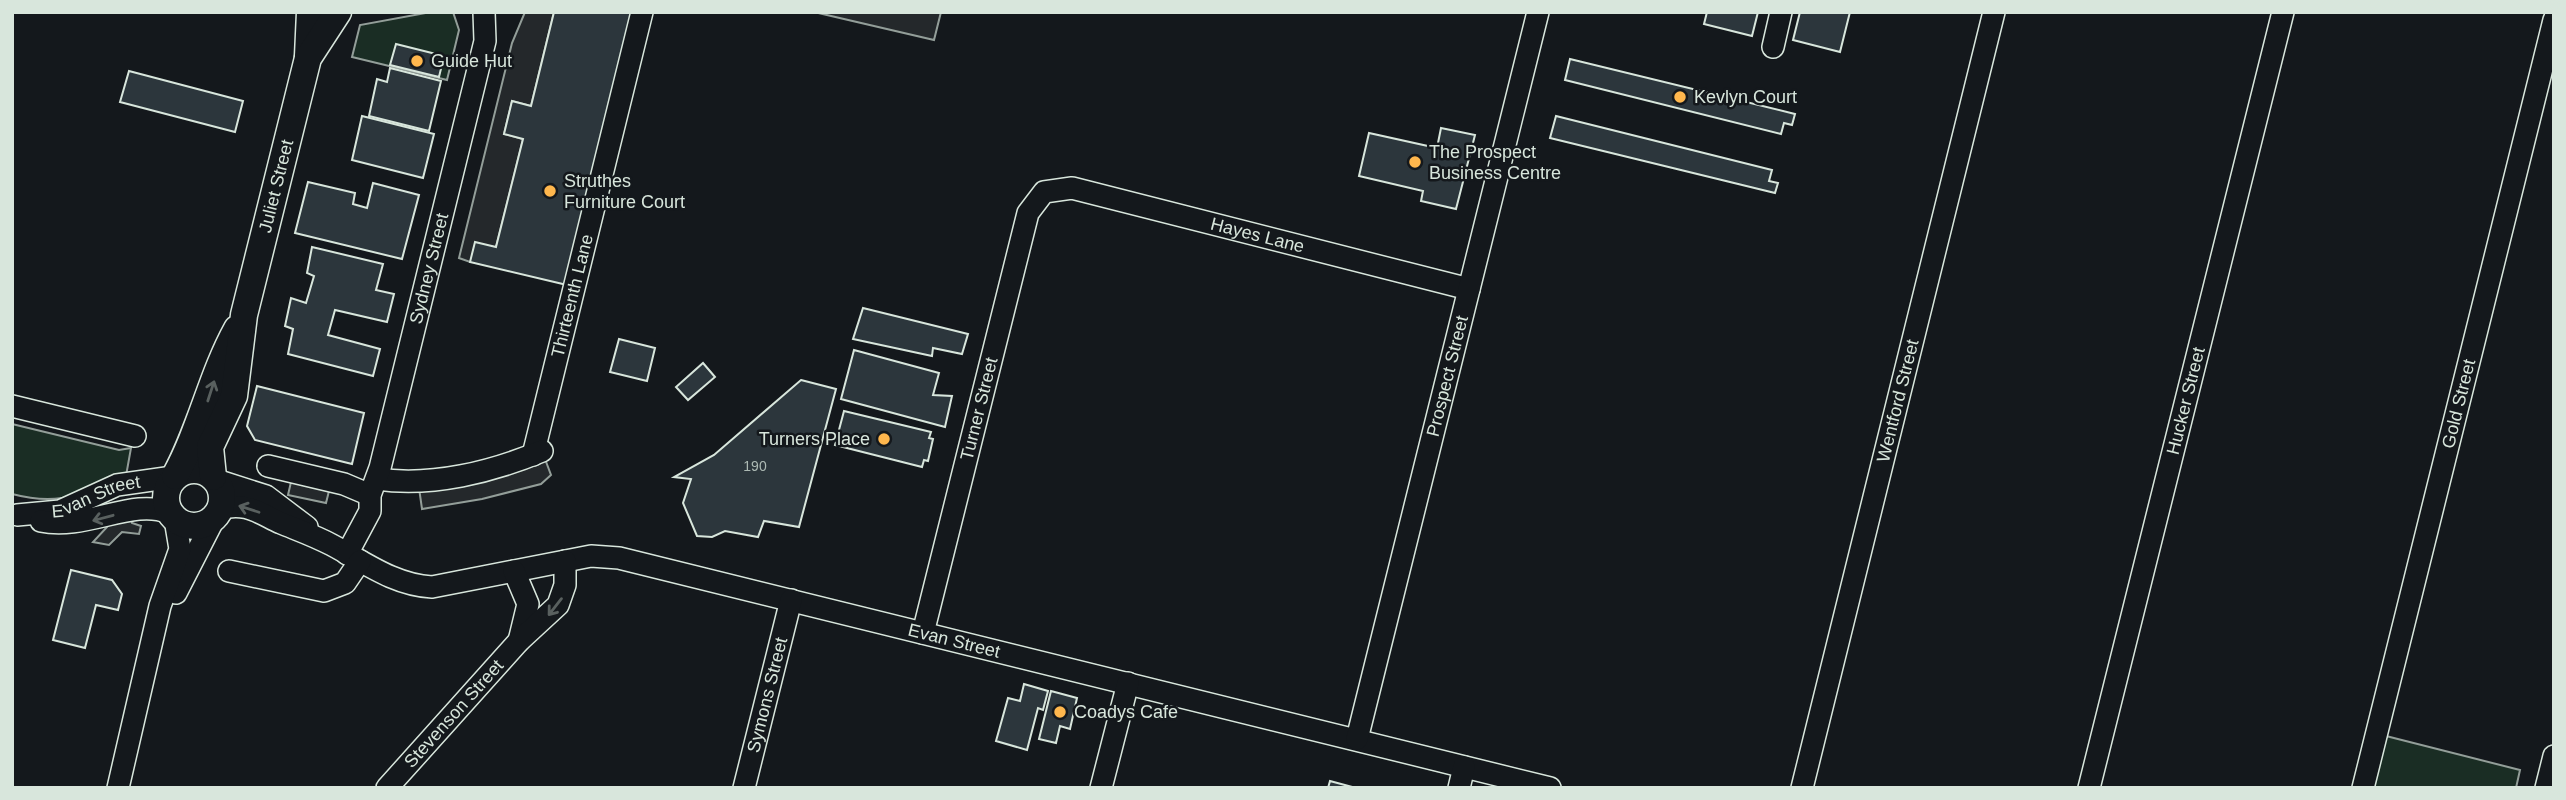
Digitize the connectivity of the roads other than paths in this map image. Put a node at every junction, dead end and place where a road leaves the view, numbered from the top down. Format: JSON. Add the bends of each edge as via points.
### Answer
{"nodes":[{"id":1,"x":310,"y":12,"type":"edge"},
{"id":2,"x":338,"y":12,"type":"edge"},
{"id":3,"x":484,"y":12,"type":"edge"},
{"id":4,"x":499,"y":12,"type":"edge"},
{"id":5,"x":642,"y":12,"type":"edge"},
{"id":6,"x":1538,"y":12,"type":"edge"},
{"id":7,"x":1782,"y":12,"type":"edge"},
{"id":8,"x":1994,"y":12,"type":"edge"},
{"id":9,"x":2283,"y":12,"type":"edge"},
{"id":10,"x":2554,"y":20,"type":"edge"},
{"id":11,"x":485,"y":41,"type":"junction"},
{"id":12,"x":1773,"y":47,"type":"dead end"},
{"id":13,"x":308,"y":58,"type":"junction"},
{"id":14,"x":1044,"y":192,"type":"joint"},
{"id":15,"x":1469,"y":289,"type":"junction"},
{"id":16,"x":244,"y":315,"type":"junction"},
{"id":17,"x":12,"y":406,"type":"edge"},
{"id":18,"x":135,"y":436,"type":"dead end"},
{"id":19,"x":268,"y":466,"type":"dead end"},
{"id":20,"x":174,"y":477,"type":"junction"},
{"id":21,"x":214,"y":479,"type":"junction"},
{"id":22,"x":374,"y":487,"type":"junction"},
{"id":23,"x":219,"y":511,"type":"junction"},
{"id":24,"x":15,"y":514,"type":"edge"},
{"id":25,"x":172,"y":516,"type":"junction"},
{"id":26,"x":341,"y":550,"type":"junction"},
{"id":27,"x":565,"y":561,"type":"junction"},
{"id":28,"x":229,"y":571,"type":"dead end"},
{"id":29,"x":514,"y":571,"type":"junction"},
{"id":30,"x":791,"y":600,"type":"junction"},
{"id":31,"x":923,"y":633,"type":"junction"},
{"id":32,"x":154,"y":639,"type":"junction"},
{"id":33,"x":519,"y":641,"type":"junction"},
{"id":34,"x":1128,"y":683,"type":"junction"},
{"id":35,"x":1357,"y":740,"type":"junction"},
{"id":36,"x":2554,"y":755,"type":"edge"},
{"id":37,"x":1464,"y":767,"type":"junction"},
{"id":38,"x":118,"y":788,"type":"edge"},
{"id":39,"x":387,"y":788,"type":"edge"},
{"id":40,"x":744,"y":788,"type":"edge"},
{"id":41,"x":1101,"y":788,"type":"edge"},
{"id":42,"x":1459,"y":788,"type":"edge"},
{"id":43,"x":1550,"y":788,"type":"edge"},
{"id":44,"x":1802,"y":788,"type":"edge"},
{"id":45,"x":2089,"y":788,"type":"edge"},
{"id":46,"x":2363,"y":788,"type":"edge"},
{"id":47,"x":2546,"y":788,"type":"edge"}],
"edges":[{"from":1,"to":13,"type":"main road","name":"Juliet Street"},
{"from":2,"to":13,"type":"main road","name":"Juliet Street"},
{"from":3,"to":11,"type":"street"},
{"from":4,"to":11,"type":"street"},
{"from":5,"to":22,"type":"street","name":"Thirteenth Lane","via":[[537,453],[491,469]]},
{"from":6,"to":15,"type":"street","name":"Prospect Street"},
{"from":7,"to":12,"type":"street"},
{"from":8,"to":44,"type":"street","name":"Wentford Street"},
{"from":9,"to":45,"type":"street","name":"Hucker Street"},
{"from":10,"to":46,"type":"street","name":"Gold Street"},
{"from":11,"to":22,"type":"street","name":"Sydney Street"},
{"from":13,"to":16,"type":"main road","name":"Juliet Street"},
{"from":14,"to":15,"type":"street","name":"Hayes Lane","via":[[1072,188]]},
{"from":14,"to":31,"type":"street","name":"Turner Street","via":[[1028,213]]},
{"from":15,"to":35,"type":"street","name":"Prospect Street"},
{"from":20,"to":16,"type":"main road","name":"Juliet Street","one_way":true},
{"from":16,"to":21,"type":"main road","name":"Juliet Street","via":[[234,396],[210,447]]},
{"from":17,"to":18,"type":"street"},
{"from":19,"to":22,"type":"street"},
{"from":20,"to":21,"type":"main road","via":[[197,470]]},
{"from":20,"to":24,"type":"street","name":"Evan Street","via":[[117,485],[69,509]]},
{"from":20,"to":25,"type":"main road","via":[[166,492]]},
{"from":21,"to":23,"type":"main road","via":[[222,496]]},
{"from":21,"to":26,"type":"street","name":"Evan Street","via":[[278,503]]},
{"from":22,"to":26,"type":"street","name":"Sydney Street","via":[[370,511]]},
{"from":23,"to":25,"type":"main road","via":[[198,526]]},
{"from":26,"to":23,"type":"street","name":"Evan Street","one_way":true,"via":[[246,506]]},
{"from":23,"to":32,"type":"street"},
{"from":25,"to":24,"type":"street","name":"Evan Street","one_way":true,"via":[[141,509],[72,524]]},
{"from":25,"to":32,"type":"street","via":[[180,549]]},
{"from":26,"to":28,"type":"street","via":[[348,580],[324,591]]},
{"from":26,"to":29,"type":"street","name":"Evan Street","via":[[418,586]]},
{"from":27,"to":29,"type":"street","name":"Evan Street"},
{"from":27,"to":30,"type":"street","name":"Evan Street","via":[[591,556],[619,558]]},
{"from":27,"to":33,"type":"street","name":"Stevenson Street","one_way":true,"via":[[561,601]]},
{"from":29,"to":33,"type":"street","name":"Stevenson Street","via":[[528,600]]},
{"from":30,"to":31,"type":"street","name":"Evan Street"},
{"from":30,"to":40,"type":"street","name":"Symons Street"},
{"from":31,"to":34,"type":"street","name":"Evan Street"},
{"from":32,"to":38,"type":"street"},
{"from":33,"to":39,"type":"street","name":"Stevenson Street"},
{"from":34,"to":35,"type":"street","name":"Evan Street"},
{"from":34,"to":41,"type":"street"},
{"from":35,"to":37,"type":"street","name":"Evan Street"},
{"from":36,"to":47,"type":"street"},
{"from":37,"to":42,"type":"street"},
{"from":37,"to":43,"type":"street","name":"Evan Street"}]}
